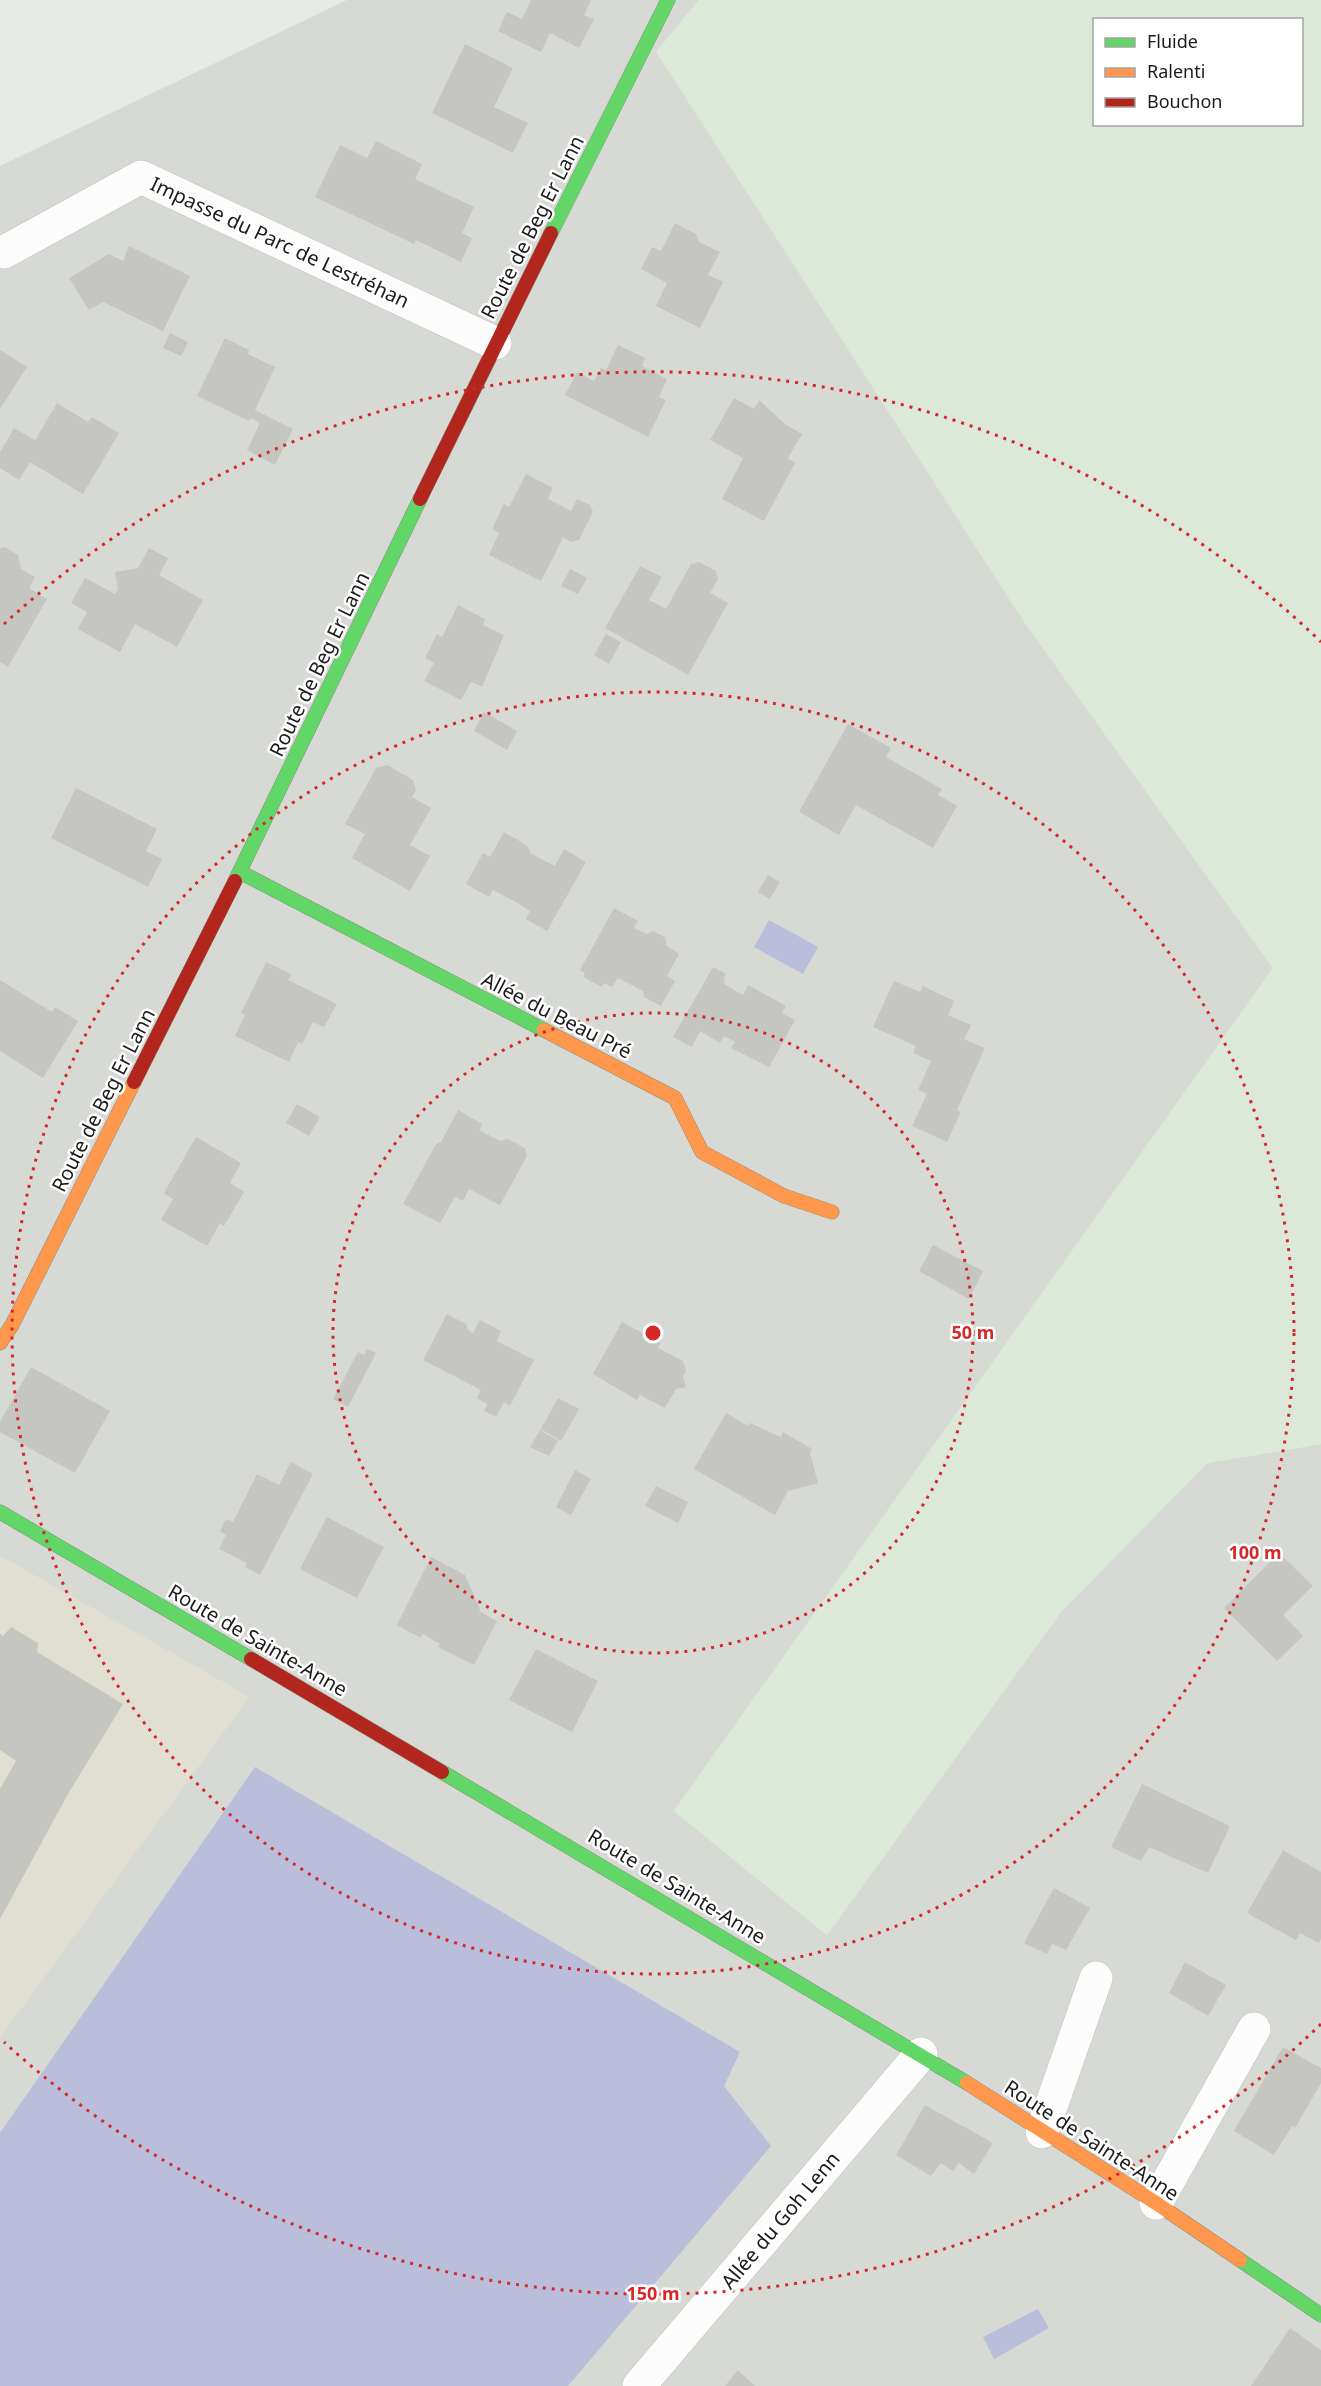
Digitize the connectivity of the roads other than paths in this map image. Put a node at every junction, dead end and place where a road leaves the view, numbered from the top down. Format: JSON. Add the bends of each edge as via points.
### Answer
{"nodes":[{"id":1,"x":668,"y":0,"type":"edge"},
{"id":2,"x":4,"y":252,"type":"dead end"},
{"id":3,"x":495,"y":343,"type":"junction"},
{"id":4,"x":240,"y":872,"type":"junction"},
{"id":5,"x":832,"y":1212,"type":"dead end"},
{"id":6,"x":4,"y":1329,"type":"edge"},
{"id":7,"x":0,"y":1512,"type":"edge"},
{"id":8,"x":1096,"y":1978,"type":"dead end"},
{"id":9,"x":1254,"y":2029,"type":"dead end"},
{"id":10,"x":921,"y":2054,"type":"junction"},
{"id":11,"x":1042,"y":2132,"type":"junction"},
{"id":12,"x":1156,"y":2204,"type":"junction"},
{"id":13,"x":1321,"y":2315,"type":"edge"},
{"id":14,"x":639,"y":2386,"type":"edge"}],
"edges":[{"from":1,"to":3,"type":"street","name":"Route de Beg Er Lann"},
{"from":2,"to":3,"type":"street","name":"Impasse du Parc de Lestréhan","via":[[141,177]]},
{"from":3,"to":4,"type":"street","name":"Route de Beg Er Lann"},
{"from":4,"to":5,"type":"street","name":"Allée du Beau Pré","via":[[675,1098],[702,1152],[784,1196]]},
{"from":4,"to":6,"type":"street","name":"Route de Beg Er Lann"},
{"from":7,"to":10,"type":"street","name":"Route de Sainte-Anne"},
{"from":8,"to":11,"type":"street"},
{"from":9,"to":12,"type":"street"},
{"from":10,"to":11,"type":"street","name":"Route de Sainte-Anne"},
{"from":10,"to":14,"type":"street","name":"Allée du Goh Lenn"},
{"from":11,"to":12,"type":"street","name":"Route de Sainte-Anne"},
{"from":12,"to":13,"type":"street","name":"Route de Sainte-Anne"}]}
